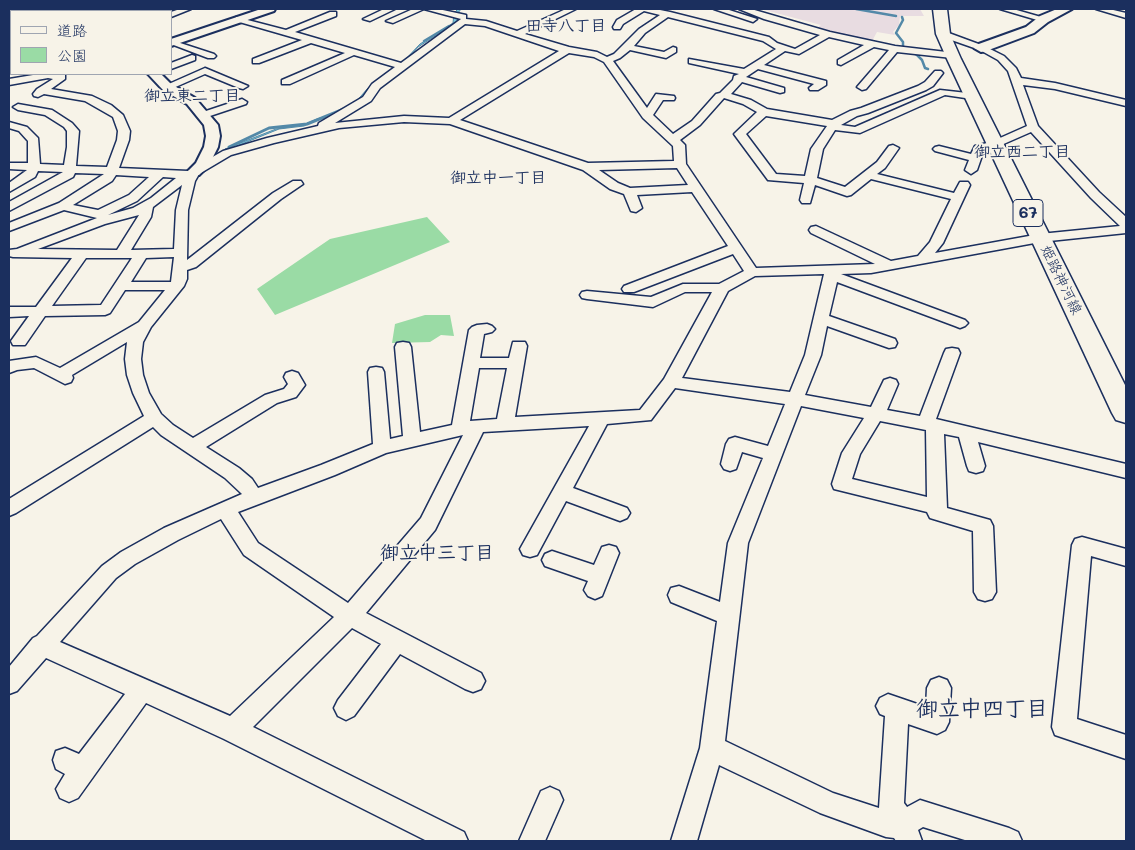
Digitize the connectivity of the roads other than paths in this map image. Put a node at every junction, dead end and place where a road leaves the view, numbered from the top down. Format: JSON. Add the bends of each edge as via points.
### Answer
{"nodes":[{"id":1,"x":187,"y":9,"type":"edge"},
{"id":2,"x":270,"y":9,"type":"edge"},
{"id":3,"x":391,"y":9,"type":"edge"},
{"id":4,"x":420,"y":9,"type":"edge"},
{"id":5,"x":428,"y":9,"type":"edge"},
{"id":6,"x":572,"y":9,"type":"edge"},
{"id":7,"x":641,"y":9,"type":"edge"},
{"id":8,"x":646,"y":9,"type":"edge"},
{"id":9,"x":743,"y":9,"type":"edge"},
{"id":10,"x":940,"y":9,"type":"edge"},
{"id":11,"x":1004,"y":9,"type":"edge"},
{"id":12,"x":1066,"y":9,"type":"edge"},
{"id":13,"x":1100,"y":9,"type":"edge"},
{"id":14,"x":713,"y":11,"type":"edge"},
{"id":15,"x":333,"y":14,"type":"dead end"},
{"id":16,"x":667,"y":14,"type":"junction"},
{"id":17,"x":172,"y":15,"type":"edge"},
{"id":18,"x":238,"y":15,"type":"junction"},
{"id":19,"x":464,"y":16,"type":"edge"},
{"id":20,"x":1126,"y":16,"type":"edge"},
{"id":21,"x":368,"y":19,"type":"dead end"},
{"id":22,"x":688,"y":19,"type":"junction"},
{"id":23,"x":1044,"y":19,"type":"junction"},
{"id":24,"x":390,"y":21,"type":"dead end"},
{"id":25,"x":617,"y":24,"type":"dead end"},
{"id":26,"x":286,"y":33,"type":"junction"},
{"id":27,"x":517,"y":34,"type":"junction"},
{"id":28,"x":804,"y":34,"type":"dead end"},
{"id":29,"x":828,"y":34,"type":"junction"},
{"id":30,"x":943,"y":34,"type":"junction"},
{"id":31,"x":310,"y":40,"type":"junction"},
{"id":32,"x":172,"y":42,"type":"edge"},
{"id":33,"x":324,"y":44,"type":"junction"},
{"id":34,"x":872,"y":44,"type":"junction"},
{"id":35,"x":628,"y":46,"type":"junction"},
{"id":36,"x":782,"y":49,"type":"junction"},
{"id":37,"x":895,"y":49,"type":"junction"},
{"id":38,"x":982,"y":49,"type":"junction"},
{"id":39,"x":307,"y":50,"type":"dead end"},
{"id":40,"x":567,"y":50,"type":"junction"},
{"id":41,"x":673,"y":50,"type":"dead end"},
{"id":42,"x":354,"y":52,"type":"junction"},
{"id":43,"x":322,"y":55,"type":"dead end"},
{"id":44,"x":211,"y":56,"type":"dead end"},
{"id":45,"x":953,"y":57,"type":"junction"},
{"id":46,"x":192,"y":58,"type":"dead end"},
{"id":47,"x":266,"y":58,"type":"junction"},
{"id":48,"x":336,"y":60,"type":"junction"},
{"id":49,"x":607,"y":60,"type":"junction"},
{"id":50,"x":692,"y":61,"type":"dead end"},
{"id":51,"x":256,"y":62,"type":"dead end"},
{"id":52,"x":841,"y":62,"type":"dead end"},
{"id":53,"x":283,"y":63,"type":"dead end"},
{"id":54,"x":398,"y":65,"type":"junction"},
{"id":55,"x":755,"y":65,"type":"junction"},
{"id":56,"x":172,"y":66,"type":"edge"},
{"id":57,"x":236,"y":70,"type":"dead end"},
{"id":58,"x":938,"y":73,"type":"dead end"},
{"id":59,"x":48,"y":75,"type":"edge"},
{"id":60,"x":52,"y":75,"type":"edge"},
{"id":61,"x":155,"y":75,"type":"edge"},
{"id":62,"x":741,"y":75,"type":"junction"},
{"id":63,"x":219,"y":77,"type":"junction"},
{"id":64,"x":917,"y":78,"type":"dead end"},
{"id":65,"x":1018,"y":81,"type":"junction"},
{"id":66,"x":9,"y":82,"type":"edge"},
{"id":67,"x":286,"y":82,"type":"dead end"},
{"id":68,"x":243,"y":86,"type":"dead end"},
{"id":69,"x":167,"y":87,"type":"junction"},
{"id":70,"x":862,"y":87,"type":"dead end"},
{"id":71,"x":814,"y":88,"type":"dead end"},
{"id":72,"x":780,"y":90,"type":"dead end"},
{"id":73,"x":41,"y":91,"type":"junction"},
{"id":74,"x":724,"y":95,"type":"junction"},
{"id":75,"x":972,"y":96,"type":"junction"},
{"id":76,"x":670,"y":98,"type":"dead end"},
{"id":77,"x":242,"y":102,"type":"dead end"},
{"id":78,"x":1126,"y":103,"type":"edge"},
{"id":79,"x":15,"y":106,"type":"edge"},
{"id":80,"x":764,"y":112,"type":"junction"},
{"id":81,"x":204,"y":115,"type":"junction"},
{"id":82,"x":647,"y":116,"type":"junction"},
{"id":83,"x":451,"y":121,"type":"junction"},
{"id":84,"x":9,"y":125,"type":"edge"},
{"id":85,"x":833,"y":125,"type":"junction"},
{"id":86,"x":329,"y":127,"type":"junction"},
{"id":87,"x":1033,"y":127,"type":"junction"},
{"id":88,"x":315,"y":130,"type":"junction"},
{"id":89,"x":672,"y":139,"type":"junction"},
{"id":90,"x":338,"y":140,"type":"dead end"},
{"id":91,"x":995,"y":144,"type":"junction"},
{"id":92,"x":939,"y":150,"type":"dead end"},
{"id":93,"x":886,"y":153,"type":"dead end"},
{"id":94,"x":975,"y":158,"type":"junction"},
{"id":95,"x":680,"y":164,"type":"junction"},
{"id":96,"x":9,"y":166,"type":"edge"},
{"id":97,"x":586,"y":166,"type":"junction"},
{"id":98,"x":34,"y":167,"type":"junction"},
{"id":99,"x":70,"y":169,"type":"junction"},
{"id":100,"x":971,"y":170,"type":"dead end"},
{"id":101,"x":112,"y":171,"type":"junction"},
{"id":102,"x":159,"y":174,"type":"junction"},
{"id":103,"x":188,"y":174,"type":"junction"},
{"id":104,"x":868,"y":175,"type":"junction"},
{"id":105,"x":811,"y":180,"type":"junction"},
{"id":106,"x":297,"y":184,"type":"dead end"},
{"id":107,"x":964,"y":185,"type":"dead end"},
{"id":108,"x":9,"y":188,"type":"edge"},
{"id":109,"x":696,"y":188,"type":"junction"},
{"id":110,"x":629,"y":192,"type":"junction"},
{"id":111,"x":957,"y":197,"type":"junction"},
{"id":112,"x":806,"y":200,"type":"dead end"},
{"id":113,"x":63,"y":206,"type":"junction"},
{"id":114,"x":147,"y":206,"type":"junction"},
{"id":115,"x":9,"y":207,"type":"edge"},
{"id":116,"x":636,"y":208,"type":"dead end"},
{"id":117,"x":1126,"y":224,"type":"edge"},
{"id":118,"x":9,"y":227,"type":"edge"},
{"id":119,"x":1126,"y":229,"type":"edge"},
{"id":120,"x":816,"y":230,"type":"dead end"},
{"id":121,"x":1040,"y":238,"type":"junction"},
{"id":122,"x":736,"y":248,"type":"junction"},
{"id":123,"x":11,"y":254,"type":"edge"},
{"id":124,"x":82,"y":254,"type":"junction"},
{"id":125,"x":120,"y":254,"type":"junction"},
{"id":126,"x":142,"y":254,"type":"junction"},
{"id":127,"x":181,"y":260,"type":"junction"},
{"id":128,"x":922,"y":260,"type":"junction"},
{"id":129,"x":890,"y":266,"type":"junction"},
{"id":130,"x":752,"y":272,"type":"junction"},
{"id":131,"x":831,"y":273,"type":"junction"},
{"id":132,"x":122,"y":286,"type":"junction"},
{"id":133,"x":177,"y":286,"type":"junction"},
{"id":134,"x":722,"y":288,"type":"junction"},
{"id":135,"x":630,"y":289,"type":"dead end"},
{"id":136,"x":587,"y":295,"type":"dead end"},
{"id":137,"x":41,"y":311,"type":"junction"},
{"id":138,"x":9,"y":312,"type":"edge"},
{"id":139,"x":821,"y":318,"type":"junction"},
{"id":140,"x":960,"y":323,"type":"dead end"},
{"id":141,"x":144,"y":324,"type":"junction"},
{"id":142,"x":487,"y":329,"type":"dead end"},
{"id":143,"x":20,"y":341,"type":"dead end"},
{"id":144,"x":888,"y":343,"type":"dead end"},
{"id":145,"x":519,"y":346,"type":"dead end"},
{"id":146,"x":403,"y":347,"type":"dead end"},
{"id":147,"x":952,"y":353,"type":"dead end"},
{"id":148,"x":471,"y":363,"type":"junction"},
{"id":149,"x":516,"y":363,"type":"junction"},
{"id":150,"x":9,"y":368,"type":"edge"},
{"id":151,"x":376,"y":372,"type":"dead end"},
{"id":152,"x":292,"y":377,"type":"dead end"},
{"id":153,"x":671,"y":382,"type":"junction"},
{"id":154,"x":890,"y":384,"type":"dead end"},
{"id":155,"x":795,"y":399,"type":"junction"},
{"id":156,"x":1126,"y":413,"type":"edge"},
{"id":157,"x":876,"y":414,"type":"junction"},
{"id":158,"x":154,"y":418,"type":"junction"},
{"id":159,"x":601,"y":419,"type":"junction"},
{"id":160,"x":505,"y":424,"type":"junction"},
{"id":161,"x":930,"y":424,"type":"junction"},
{"id":162,"x":468,"y":428,"type":"junction"},
{"id":163,"x":966,"y":432,"type":"junction"},
{"id":164,"x":412,"y":440,"type":"junction"},
{"id":165,"x":192,"y":447,"type":"junction"},
{"id":166,"x":382,"y":447,"type":"junction"},
{"id":167,"x":774,"y":454,"type":"junction"},
{"id":168,"x":730,"y":464,"type":"dead end"},
{"id":169,"x":976,"y":466,"type":"dead end"},
{"id":170,"x":1126,"y":471,"type":"edge"},
{"id":171,"x":561,"y":492,"type":"junction"},
{"id":172,"x":254,"y":497,"type":"junction"},
{"id":173,"x":937,"y":507,"type":"junction"},
{"id":174,"x":9,"y":508,"type":"edge"},
{"id":175,"x":225,"y":509,"type":"junction"},
{"id":176,"x":620,"y":513,"type":"dead end"},
{"id":177,"x":530,"y":549,"type":"dead end"},
{"id":178,"x":609,"y":553,"type":"dead end"},
{"id":179,"x":1126,"y":557,"type":"edge"},
{"id":180,"x":552,"y":560,"type":"dead end"},
{"id":181,"x":985,"y":592,"type":"dead end"},
{"id":182,"x":679,"y":595,"type":"dead end"},
{"id":183,"x":350,"y":616,"type":"junction"},
{"id":184,"x":729,"y":616,"type":"junction"},
{"id":185,"x":397,"y":640,"type":"junction"},
{"id":186,"x":41,"y":645,"type":"junction"},
{"id":187,"x":473,"y":681,"type":"dead end"},
{"id":188,"x":9,"y":683,"type":"edge"},
{"id":189,"x":940,"y":688,"type":"dead end"},
{"id":190,"x":142,"y":690,"type":"junction"},
{"id":191,"x":346,"y":708,"type":"dead end"},
{"id":192,"x":233,"y":730,"type":"junction"},
{"id":193,"x":1126,"y":747,"type":"edge"},
{"id":194,"x":712,"y":748,"type":"junction"},
{"id":195,"x":72,"y":773,"type":"dead end"},
{"id":196,"x":550,"y":800,"type":"dead end"},
{"id":197,"x":906,"y":833,"type":"edge"},
{"id":198,"x":455,"y":841,"type":"edge"},
{"id":199,"x":532,"y":841,"type":"edge"},
{"id":200,"x":684,"y":841,"type":"edge"},
{"id":201,"x":1008,"y":841,"type":"edge"}],
"edges":[{"from":1,"to":17,"type":"street"},
{"from":2,"to":18,"type":"street","via":[[250,16]]},
{"from":3,"to":21,"type":"street"},
{"from":4,"to":24,"type":"street"},
{"from":5,"to":19,"type":"street"},
{"from":6,"to":27,"type":"street"},
{"from":7,"to":25,"type":"street"},
{"from":8,"to":16,"type":"street"},
{"from":9,"to":29,"type":"street"},
{"from":10,"to":30,"type":"main road","name":"姫路神河線","number":"67"},
{"from":11,"to":23,"type":"street"},
{"from":12,"to":23,"type":"main road"},
{"from":13,"to":20,"type":"street"},
{"from":14,"to":22,"type":"street"},
{"from":14,"to":28,"type":"street"},
{"from":15,"to":26,"type":"street"},
{"from":16,"to":22,"type":"street"},
{"from":16,"to":35,"type":"street","via":[[642,31]]},
{"from":18,"to":26,"type":"street"},
{"from":18,"to":32,"type":"street"},
{"from":19,"to":27,"type":"street"},
{"from":19,"to":54,"type":"street"},
{"from":22,"to":36,"type":"street","via":[[766,39]]},
{"from":23,"to":38,"type":"main road","via":[[1030,30]]},
{"from":26,"to":31,"type":"street"},
{"from":27,"to":40,"type":"street"},
{"from":29,"to":34,"type":"street"},
{"from":29,"to":36,"type":"street","via":[[796,52]]},
{"from":30,"to":38,"type":"street"},
{"from":30,"to":45,"type":"main road","name":"姫路神河線","number":"67"},
{"from":31,"to":33,"type":"street"},
{"from":31,"to":47,"type":"street"},
{"from":32,"to":44,"type":"street"},
{"from":33,"to":39,"type":"street"},
{"from":33,"to":42,"type":"street"},
{"from":34,"to":37,"type":"street"},
{"from":34,"to":52,"type":"street"},
{"from":35,"to":41,"type":"street","via":[[666,55]]},
{"from":35,"to":49,"type":"street"},
{"from":36,"to":55,"type":"street"},
{"from":37,"to":45,"type":"street"},
{"from":37,"to":70,"type":"street"},
{"from":38,"to":45,"type":"main road","via":[[962,59]]},
{"from":38,"to":65,"type":"street","via":[[1008,64]]},
{"from":40,"to":49,"type":"street"},
{"from":40,"to":83,"type":"street"},
{"from":42,"to":48,"type":"street"},
{"from":42,"to":54,"type":"street"},
{"from":43,"to":48,"type":"street"},
{"from":45,"to":64,"type":"street","via":[[922,80]]},
{"from":45,"to":75,"type":"main road","name":"姫路神河線","number":"67"},
{"from":46,"to":56,"type":"street"},
{"from":47,"to":51,"type":"street"},
{"from":47,"to":53,"type":"street"},
{"from":48,"to":67,"type":"street"},
{"from":49,"to":82,"type":"street"},
{"from":50,"to":62,"type":"street"},
{"from":54,"to":88,"type":"street","via":[[367,99]]},
{"from":55,"to":62,"type":"street"},
{"from":55,"to":71,"type":"street","via":[[822,83]]},
{"from":57,"to":63,"type":"street"},
{"from":58,"to":85,"type":"street","via":[[922,88],[854,113]]},
{"from":59,"to":66,"type":"street"},
{"from":60,"to":73,"type":"street","via":[[62,77]]},
{"from":61,"to":69,"type":"street"},
{"from":62,"to":72,"type":"street"},
{"from":62,"to":74,"type":"street"},
{"from":63,"to":68,"type":"street"},
{"from":63,"to":69,"type":"street","via":[[205,71]]},
{"from":65,"to":78,"type":"street"},
{"from":65,"to":87,"type":"street"},
{"from":69,"to":81,"type":"street","via":[[184,96]]},
{"from":73,"to":79,"type":"street"},
{"from":73,"to":101,"type":"street","via":[[88,98],[118,116],[124,132]]},
{"from":74,"to":80,"type":"street","via":[[747,102]]},
{"from":74,"to":89,"type":"street","via":[[696,123]]},
{"from":75,"to":85,"type":"street","via":[[944,92],[856,131]]},
{"from":75,"to":91,"type":"main road","name":"姫路神河線","number":"67"},
{"from":76,"to":82,"type":"street","via":[[660,96]]},
{"from":77,"to":81,"type":"street"},
{"from":79,"to":99,"type":"street","via":[[48,112],[68,125],[73,131]]},
{"from":80,"to":85,"type":"street"},
{"from":80,"to":105,"type":"street","via":[[740,134],[772,177]]},
{"from":81,"to":103,"type":"street","via":[[212,130],[213,141],[205,160]]},
{"from":82,"to":89,"type":"street"},
{"from":83,"to":86,"type":"street","via":[[397,120]]},
{"from":83,"to":97,"type":"street"},
{"from":84,"to":98,"type":"street","via":[[23,128],[34,140]]},
{"from":85,"to":105,"type":"street","via":[[817,149]]},
{"from":86,"to":88,"type":"street"},
{"from":86,"to":90,"type":"street"},
{"from":87,"to":91,"type":"street"},
{"from":87,"to":117,"type":"street"},
{"from":88,"to":103,"type":"street","via":[[227,153]]},
{"from":89,"to":95,"type":"street","via":[[679,145]]},
{"from":91,"to":94,"type":"street","via":[[980,148]]},
{"from":91,"to":121,"type":"main road","name":"姫路神河線","number":"67"},
{"from":92,"to":94,"type":"street"},
{"from":93,"to":104,"type":"street","via":[[881,165]]},
{"from":94,"to":100,"type":"street"},
{"from":95,"to":97,"type":"street"},
{"from":95,"to":109,"type":"street"},
{"from":96,"to":98,"type":"street"},
{"from":97,"to":110,"type":"street","via":[[614,186]]},
{"from":98,"to":99,"type":"street"},
{"from":98,"to":108,"type":"street","via":[[31,174]]},
{"from":99,"to":101,"type":"street"},
{"from":99,"to":115,"type":"street","via":[[69,174]]},
{"from":101,"to":102,"type":"street"},
{"from":101,"to":113,"type":"street","via":[[108,178]]},
{"from":102,"to":103,"type":"street"},
{"from":102,"to":113,"type":"street","via":[[133,198],[100,214]]},
{"from":103,"to":114,"type":"street"},
{"from":103,"to":127,"type":"street","via":[[182,210]]},
{"from":104,"to":105,"type":"street","via":[[847,192]]},
{"from":104,"to":111,"type":"street"},
{"from":105,"to":112,"type":"street"},
{"from":106,"to":127,"type":"street","via":[[191,264]]},
{"from":107,"to":111,"type":"street"},
{"from":109,"to":110,"type":"street"},
{"from":109,"to":122,"type":"street"},
{"from":110,"to":116,"type":"street"},
{"from":111,"to":128,"type":"street","via":[[936,242]]},
{"from":113,"to":118,"type":"street"},
{"from":114,"to":123,"type":"street"},
{"from":114,"to":125,"type":"street","via":[[146,217]]},
{"from":119,"to":121,"type":"street"},
{"from":120,"to":129,"type":"street"},
{"from":121,"to":128,"type":"street"},
{"from":121,"to":156,"type":"main road","name":"姫路神河線","number":"67"},
{"from":122,"to":130,"type":"street"},
{"from":122,"to":135,"type":"street"},
{"from":123,"to":124,"type":"street"},
{"from":124,"to":125,"type":"street"},
{"from":124,"to":137,"type":"street"},
{"from":125,"to":126,"type":"street"},
{"from":126,"to":127,"type":"street"},
{"from":126,"to":132,"type":"street"},
{"from":127,"to":133,"type":"street"},
{"from":128,"to":129,"type":"street"},
{"from":129,"to":131,"type":"street"},
{"from":130,"to":131,"type":"street"},
{"from":130,"to":134,"type":"street"},
{"from":131,"to":139,"type":"street"},
{"from":131,"to":140,"type":"street"},
{"from":132,"to":133,"type":"street"},
{"from":132,"to":137,"type":"street","via":[[105,310]]},
{"from":133,"to":141,"type":"street"},
{"from":134,"to":136,"type":"street","via":[[683,288],[653,302]]},
{"from":134,"to":153,"type":"street"},
{"from":137,"to":138,"type":"street"},
{"from":137,"to":143,"type":"street"},
{"from":139,"to":144,"type":"street"},
{"from":139,"to":155,"type":"street","via":[[812,355]]},
{"from":141,"to":150,"type":"street","via":[[63,377],[36,362]]},
{"from":141,"to":158,"type":"street","via":[[135,342],[133,359],[141,393]]},
{"from":142,"to":148,"type":"street","via":[[477,330]]},
{"from":145,"to":149,"type":"street"},
{"from":146,"to":164,"type":"street"},
{"from":147,"to":161,"type":"street"},
{"from":148,"to":149,"type":"street"},
{"from":148,"to":162,"type":"street"},
{"from":149,"to":160,"type":"street"},
{"from":151,"to":166,"type":"street"},
{"from":152,"to":165,"type":"street","via":[[297,385],[290,393],[271,399]]},
{"from":153,"to":155,"type":"street"},
{"from":153,"to":159,"type":"street","via":[[644,416]]},
{"from":154,"to":157,"type":"street"},
{"from":155,"to":157,"type":"street"},
{"from":155,"to":167,"type":"street"},
{"from":157,"to":161,"type":"street"},
{"from":157,"to":173,"type":"street","via":[[851,453],[841,484]]},
{"from":158,"to":165,"type":"street"},
{"from":158,"to":174,"type":"street"},
{"from":159,"to":160,"type":"street"},
{"from":159,"to":171,"type":"street"},
{"from":160,"to":162,"type":"street"},
{"from":161,"to":163,"type":"street"},
{"from":161,"to":173,"type":"street"},
{"from":162,"to":164,"type":"street"},
{"from":162,"to":183,"type":"street","via":[[428,524]]},
{"from":163,"to":169,"type":"street"},
{"from":163,"to":170,"type":"street"},
{"from":164,"to":166,"type":"street"},
{"from":165,"to":172,"type":"street","via":[[232,473]]},
{"from":166,"to":172,"type":"street"},
{"from":167,"to":168,"type":"street","via":[[735,444]]},
{"from":167,"to":184,"type":"street","via":[[738,543]]},
{"from":171,"to":176,"type":"street"},
{"from":171,"to":177,"type":"street"},
{"from":172,"to":175,"type":"street"},
{"from":173,"to":181,"type":"street","via":[[937,513],[983,526]]},
{"from":175,"to":183,"type":"street","via":[[251,549]]},
{"from":175,"to":186,"type":"street","via":[[170,534],[115,567]]},
{"from":178,"to":180,"type":"street","via":[[597,583]]},
{"from":179,"to":193,"type":"street","via":[[1082,545],[1064,728]]},
{"from":182,"to":184,"type":"street"},
{"from":183,"to":185,"type":"street"},
{"from":183,"to":192,"type":"street"},
{"from":184,"to":194,"type":"street"},
{"from":185,"to":187,"type":"street"},
{"from":185,"to":191,"type":"street"},
{"from":186,"to":188,"type":"street"},
{"from":186,"to":190,"type":"street"},
{"from":189,"to":197,"type":"street","via":[[937,722],[893,707],[891,806]]},
{"from":190,"to":192,"type":"street"},
{"from":190,"to":195,"type":"street"},
{"from":192,"to":198,"type":"street"},
{"from":194,"to":197,"type":"street","via":[[829,804]]},
{"from":194,"to":200,"type":"street"},
{"from":196,"to":199,"type":"street"},
{"from":197,"to":201,"type":"street","via":[[920,813]]}]}
